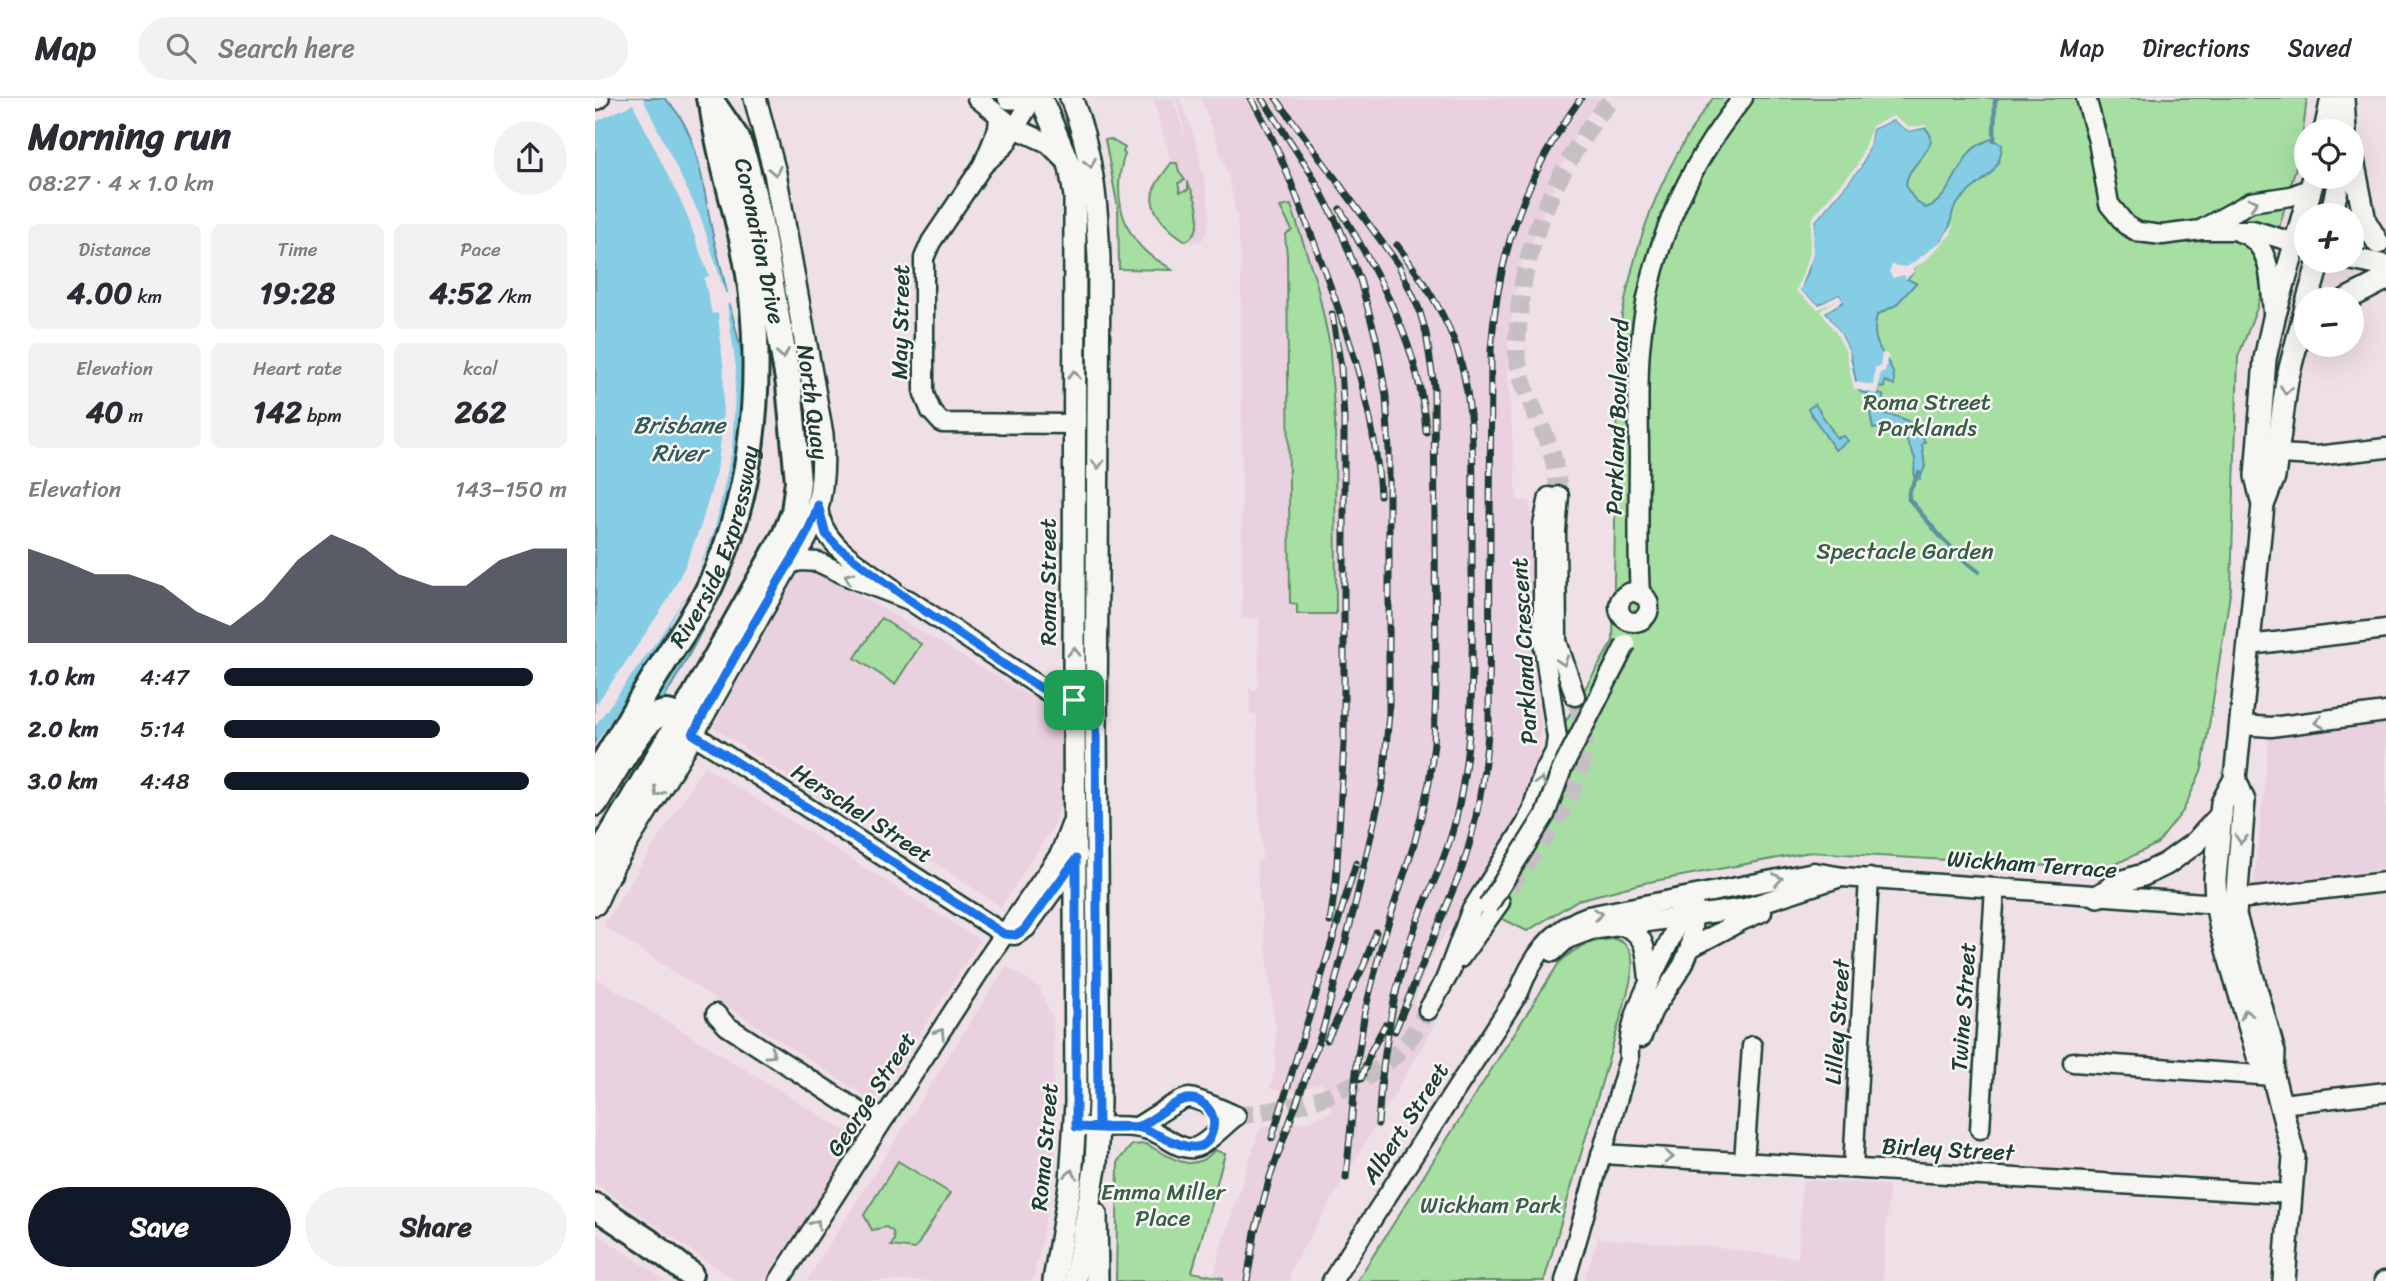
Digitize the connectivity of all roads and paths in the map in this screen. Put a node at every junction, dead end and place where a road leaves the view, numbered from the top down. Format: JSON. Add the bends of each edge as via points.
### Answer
{"nodes":[{"id":1,"x":755,"y":98,"type":"edge"},
{"id":2,"x":977,"y":98,"type":"edge"},
{"id":3,"x":1021,"y":98,"type":"edge"},
{"id":4,"x":1033,"y":98,"type":"edge"},
{"id":5,"x":1041,"y":98,"type":"edge"},
{"id":6,"x":1070,"y":98,"type":"edge"},
{"id":7,"x":1743,"y":98,"type":"edge"},
{"id":8,"x":2086,"y":98,"type":"edge"},
{"id":9,"x":2332,"y":98,"type":"edge"},
{"id":10,"x":2343,"y":98,"type":"edge"},
{"id":11,"x":711,"y":101,"type":"edge"},
{"id":12,"x":1004,"y":107,"type":"edge"},
{"id":13,"x":2328,"y":119,"type":"edge"},
{"id":14,"x":2345,"y":119,"type":"edge"},
{"id":15,"x":1015,"y":128,"type":"junction"},
{"id":16,"x":983,"y":165,"type":"junction"},
{"id":17,"x":1070,"y":167,"type":"junction"},
{"id":18,"x":2302,"y":189,"type":"edge"},
{"id":19,"x":2359,"y":189,"type":"edge"},
{"id":20,"x":2201,"y":230,"type":"junction"},
{"id":21,"x":2232,"y":230,"type":"junction"},
{"id":22,"x":2294,"y":241,"type":"edge"},
{"id":23,"x":2364,"y":242,"type":"edge"},
{"id":24,"x":2382,"y":244,"type":"edge"},
{"id":25,"x":2364,"y":262,"type":"edge"},
{"id":26,"x":2294,"y":266,"type":"edge"},
{"id":27,"x":2386,"y":267,"type":"edge"},
{"id":28,"x":2386,"y":279,"type":"edge"},
{"id":29,"x":2364,"y":290,"type":"edge"},
{"id":30,"x":752,"y":294,"type":"joint"},
{"id":31,"x":2274,"y":318,"type":"junction"},
{"id":32,"x":2294,"y":356,"type":"edge"},
{"id":33,"x":789,"y":384,"type":"junction"},
{"id":34,"x":1074,"y":424,"type":"junction"},
{"id":35,"x":2386,"y":448,"type":"edge"},
{"id":36,"x":2277,"y":454,"type":"junction"},
{"id":37,"x":2263,"y":505,"type":"junction"},
{"id":38,"x":806,"y":508,"type":"junction"},
{"id":39,"x":790,"y":561,"type":"junction"},
{"id":40,"x":909,"y":600,"type":"junction"},
{"id":41,"x":2386,"y":629,"type":"edge"},
{"id":42,"x":2249,"y":645,"type":"junction"},
{"id":43,"x":660,"y":668,"type":"junction"},
{"id":44,"x":1575,"y":696,"type":"tunnel mouth"},
{"id":45,"x":1074,"y":700,"type":"junction"},
{"id":46,"x":1096,"y":701,"type":"junction"},
{"id":47,"x":2386,"y":712,"type":"edge"},
{"id":48,"x":682,"y":723,"type":"junction"},
{"id":49,"x":2241,"y":725,"type":"junction"},
{"id":50,"x":595,"y":756,"type":"edge"},
{"id":51,"x":595,"y":776,"type":"edge"},
{"id":52,"x":2235,"y":779,"type":"junction"},
{"id":53,"x":1074,"y":794,"type":"junction"},
{"id":54,"x":595,"y":803,"type":"edge"},
{"id":55,"x":2221,"y":815,"type":"junction"},
{"id":56,"x":1096,"y":818,"type":"junction"},
{"id":57,"x":1076,"y":859,"type":"junction"},
{"id":58,"x":599,"y":870,"type":"edge"},
{"id":59,"x":1843,"y":877,"type":"junction"},
{"id":60,"x":1869,"y":878,"type":"junction"},
{"id":61,"x":2386,"y":882,"type":"edge"},
{"id":62,"x":1994,"y":888,"type":"junction"},
{"id":63,"x":1696,"y":895,"type":"junction"},
{"id":64,"x":2098,"y":896,"type":"junction"},
{"id":65,"x":1784,"y":897,"type":"junction"},
{"id":66,"x":2226,"y":901,"type":"junction"},
{"id":67,"x":595,"y":904,"type":"edge"},
{"id":68,"x":1685,"y":917,"type":"junction"},
{"id":69,"x":1622,"y":926,"type":"junction"},
{"id":70,"x":1004,"y":934,"type":"junction"},
{"id":71,"x":1690,"y":948,"type":"junction"},
{"id":72,"x":1076,"y":977,"type":"junction"},
{"id":73,"x":1446,"y":978,"type":"junction"},
{"id":74,"x":1649,"y":979,"type":"junction"},
{"id":75,"x":1098,"y":989,"type":"junction"},
{"id":76,"x":1519,"y":992,"type":"junction"},
{"id":77,"x":1428,"y":1010,"type":"tunnel mouth"},
{"id":78,"x":716,"y":1014,"type":"dead end"},
{"id":79,"x":1752,"y":1046,"type":"dead end"},
{"id":80,"x":1629,"y":1059,"type":"junction"},
{"id":81,"x":2073,"y":1062,"type":"dead end"},
{"id":82,"x":2273,"y":1076,"type":"junction"},
{"id":83,"x":2386,"y":1091,"type":"edge"},
{"id":84,"x":2281,"y":1104,"type":"junction"},
{"id":85,"x":1168,"y":1110,"type":"junction"},
{"id":86,"x":885,"y":1116,"type":"junction"},
{"id":87,"x":1076,"y":1127,"type":"junction"},
{"id":88,"x":1098,"y":1127,"type":"junction"},
{"id":89,"x":1137,"y":1127,"type":"junction"},
{"id":90,"x":1980,"y":1129,"type":"dead end"},
{"id":91,"x":1171,"y":1140,"type":"junction"},
{"id":92,"x":1601,"y":1154,"type":"junction"},
{"id":93,"x":1744,"y":1161,"type":"junction"},
{"id":94,"x":1096,"y":1163,"type":"junction"},
{"id":95,"x":1853,"y":1168,"type":"junction"},
{"id":96,"x":2292,"y":1194,"type":"junction"},
{"id":97,"x":595,"y":1206,"type":"edge"},
{"id":98,"x":595,"y":1219,"type":"edge"},
{"id":99,"x":695,"y":1277,"type":"edge"},
{"id":100,"x":779,"y":1281,"type":"edge"},
{"id":101,"x":1054,"y":1281,"type":"edge"},
{"id":102,"x":1075,"y":1281,"type":"edge"},
{"id":103,"x":1097,"y":1281,"type":"edge"},
{"id":104,"x":1332,"y":1281,"type":"edge"},
{"id":105,"x":1565,"y":1281,"type":"edge"},
{"id":106,"x":2284,"y":1281,"type":"edge"}],
"edges":[{"from":1,"to":38,"type":"main road","name":"North Quay","one_way":true,"via":[[775,173],[821,434],[823,473]]},
{"from":2,"to":12,"type":"street"},
{"from":3,"to":12,"type":"main road"},
{"from":4,"to":15,"type":"street","name":"May Street"},
{"from":5,"to":17,"type":"main road","name":"Roma Street"},
{"from":6,"to":46,"type":"main road","one_way":true,"via":[[1091,164],[1097,210]]},
{"from":7,"to":73,"type":"street","name":"Parkland Boulevard","bridge":true,"via":[[1712,138],[1675,207],[1646,301],[1639,373],[1640,594],[1649,610],[1635,622],[1562,769],[1545,815]]},
{"from":8,"to":20,"type":"street","via":[[2107,197],[2118,216],[2138,232],[2149,234]]},
{"from":9,"to":13,"type":"main road"},
{"from":10,"to":14,"type":"main road"},
{"from":11,"to":30,"type":"highway","name":"Coronation Drive"},
{"from":11,"to":33,"type":"highway","name":"Coronation Drive","one_way":true,"via":[[737,139],[745,161]]},
{"from":12,"to":15,"type":"street"},
{"from":12,"to":16,"type":"street","name":"May Street"},
{"from":15,"to":16,"type":"street","name":"May Street","via":[[1005,145]]},
{"from":15,"to":17,"type":"street","via":[[1048,143]]},
{"from":16,"to":34,"type":"street","name":"May Street","via":[[924,258],[923,386],[931,411],[942,423]]},
{"from":34,"to":17,"type":"main road","name":"Roma Street","one_way":true,"via":[[1075,196]]},
{"from":20,"to":18,"type":"street","one_way":true,"via":[[2251,202],[2291,196]]},
{"from":19,"to":24,"type":"main road","via":[[2365,220]]},
{"from":20,"to":21,"type":"street"},
{"from":21,"to":22,"type":"street","via":[[2253,230]]},
{"from":21,"to":31,"type":"street","via":[[2250,236],[2263,249]]},
{"from":23,"to":24,"type":"main road"},
{"from":25,"to":27,"type":"main road"},
{"from":26,"to":31,"type":"main road"},
{"from":28,"to":29,"type":"main road"},
{"from":30,"to":43,"type":"highway","name":"Riverside Expressway","via":[[755,390],[737,513],[710,586]]},
{"from":31,"to":37,"type":"main road","via":[[2262,381],[2256,476]]},
{"from":32,"to":36,"type":"main road","one_way":true},
{"from":33,"to":38,"type":"highway","name":"Coronation Drive","via":[[798,492]]},
{"from":33,"to":39,"type":"highway","via":[[798,407],[810,486]]},
{"from":45,"to":34,"type":"main road","name":"Roma Street","one_way":true},
{"from":35,"to":36,"type":"street","via":[[2316,456]]},
{"from":36,"to":37,"type":"main road"},
{"from":37,"to":42,"type":"main road"},
{"from":38,"to":39,"type":"main road","name":"North Quay","via":[[802,545]]},
{"from":38,"to":40,"type":"street","via":[[833,543]]},
{"from":38,"to":48,"type":"highway","name":"North Quay","via":[[785,535]]},
{"from":40,"to":39,"type":"street","one_way":true,"via":[[818,562]]},
{"from":39,"to":48,"type":"main road","name":"North Quay"},
{"from":40,"to":45,"type":"street","via":[[1054,696]]},
{"from":41,"to":42,"type":"street"},
{"from":42,"to":49,"type":"main road"},
{"from":43,"to":50,"type":"highway"},
{"from":43,"to":51,"type":"highway","name":"Riverside Expressway"},
{"from":73,"to":44,"type":"street","name":"Parkland Crescent","one_way":true,"via":[[1471,911],[1526,824],[1555,752],[1543,641],[1543,525],[1554,496],[1557,641]]},
{"from":45,"to":46,"type":"street"},
{"from":45,"to":53,"type":"main road","name":"Roma Street"},
{"from":46,"to":56,"type":"main road"},
{"from":47,"to":49,"type":"street","one_way":true,"via":[[2271,727]]},
{"from":48,"to":54,"type":"highway","via":[[660,714],[648,723]]},
{"from":48,"to":58,"type":"highway","name":"North Quay","one_way":true},
{"from":48,"to":70,"type":"street","name":"Herschel Street"},
{"from":49,"to":52,"type":"main road"},
{"from":52,"to":55,"type":"main road"},
{"from":52,"to":66,"type":"main road","one_way":true,"via":[[2244,801]]},
{"from":53,"to":57,"type":"main road","name":"Roma Street"},
{"from":53,"to":70,"type":"street","name":"George Street","via":[[1065,844]]},
{"from":55,"to":64,"type":"main road","via":[[2195,843],[2166,864]]},
{"from":55,"to":66,"type":"main road","via":[[2215,879]]},
{"from":56,"to":57,"type":"street","name":"George Street"},
{"from":56,"to":75,"type":"main road"},
{"from":57,"to":70,"type":"street","name":"George Street","via":[[1024,930]]},
{"from":57,"to":72,"type":"main road","name":"Roma Street"},
{"from":58,"to":67,"type":"main road","name":"North Quay"},
{"from":59,"to":60,"type":"street","name":"Wickham Terrace"},
{"from":63,"to":59,"type":"street","name":"Wickham Terrace","one_way":true,"via":[[1815,872]]},
{"from":59,"to":65,"type":"street","name":"Wickham Terrace"},
{"from":60,"to":62,"type":"street","name":"Wickham Terrace"},
{"from":60,"to":95,"type":"street","name":"Lilley Street"},
{"from":61,"to":66,"type":"street","name":"Wickham Terrace"},
{"from":62,"to":64,"type":"street","name":"Wickham Terrace"},
{"from":62,"to":90,"type":"street","name":"Twine Street"},
{"from":63,"to":68,"type":"street"},
{"from":76,"to":63,"type":"street","name":"Albert Street","one_way":true,"via":[[1548,941],[1566,926],[1588,916]]},
{"from":64,"to":66,"type":"street","name":"Wickham Terrace"},
{"from":65,"to":68,"type":"street","name":"Wickham Terrace"},
{"from":65,"to":71,"type":"street","via":[[1773,908]]},
{"from":66,"to":82,"type":"main road","via":[[2221,929],[2258,1056]]},
{"from":68,"to":69,"type":"street","name":"Albert Street"},
{"from":68,"to":71,"type":"street"},
{"from":68,"to":74,"type":"street"},
{"from":69,"to":74,"type":"street","via":[[1643,941]]},
{"from":69,"to":76,"type":"street","name":"Albert Street","via":[[1567,939]]},
{"from":86,"to":70,"type":"street","name":"George Street","one_way":true},
{"from":71,"to":80,"type":"street"},
{"from":72,"to":75,"type":"main road"},
{"from":72,"to":87,"type":"main road","name":"Roma Street"},
{"from":73,"to":77,"type":"street"},
{"from":74,"to":80,"type":"street","via":[[1628,1043]]},
{"from":75,"to":88,"type":"main road"},
{"from":76,"to":104,"type":"street","name":"Albert Street"},
{"from":78,"to":86,"type":"street","one_way":true,"via":[[727,1026],[868,1117]]},
{"from":79,"to":93,"type":"street"},
{"from":80,"to":92,"type":"street"},
{"from":81,"to":82,"type":"street"},
{"from":82,"to":84,"type":"main road"},
{"from":83,"to":84,"type":"street"},
{"from":84,"to":96,"type":"main road","via":[[2294,1151]]},
{"from":85,"to":89,"type":"street"},
{"from":85,"to":91,"type":"street","via":[[1165,1127]]},
{"from":85,"to":91,"type":"street","via":[[1181,1100],[1198,1100],[1236,1115],[1192,1148]]},
{"from":100,"to":86,"type":"street","name":"George Street","one_way":true},
{"from":87,"to":88,"type":"street"},
{"from":101,"to":87,"type":"main road","name":"Roma Street","one_way":true},
{"from":88,"to":89,"type":"street"},
{"from":88,"to":94,"type":"main road"},
{"from":89,"to":91,"type":"street"},
{"from":92,"to":93,"type":"street","name":"Birley Street","one_way":true},
{"from":92,"to":105,"type":"street"},
{"from":93,"to":95,"type":"street","name":"Birley Street"},
{"from":94,"to":102,"type":"main road"},
{"from":94,"to":103,"type":"main road"},
{"from":95,"to":96,"type":"street","name":"Birley Street"},
{"from":96,"to":106,"type":"main road"},
{"from":97,"to":99,"type":"highway"},
{"from":98,"to":99,"type":"main road"}]}
